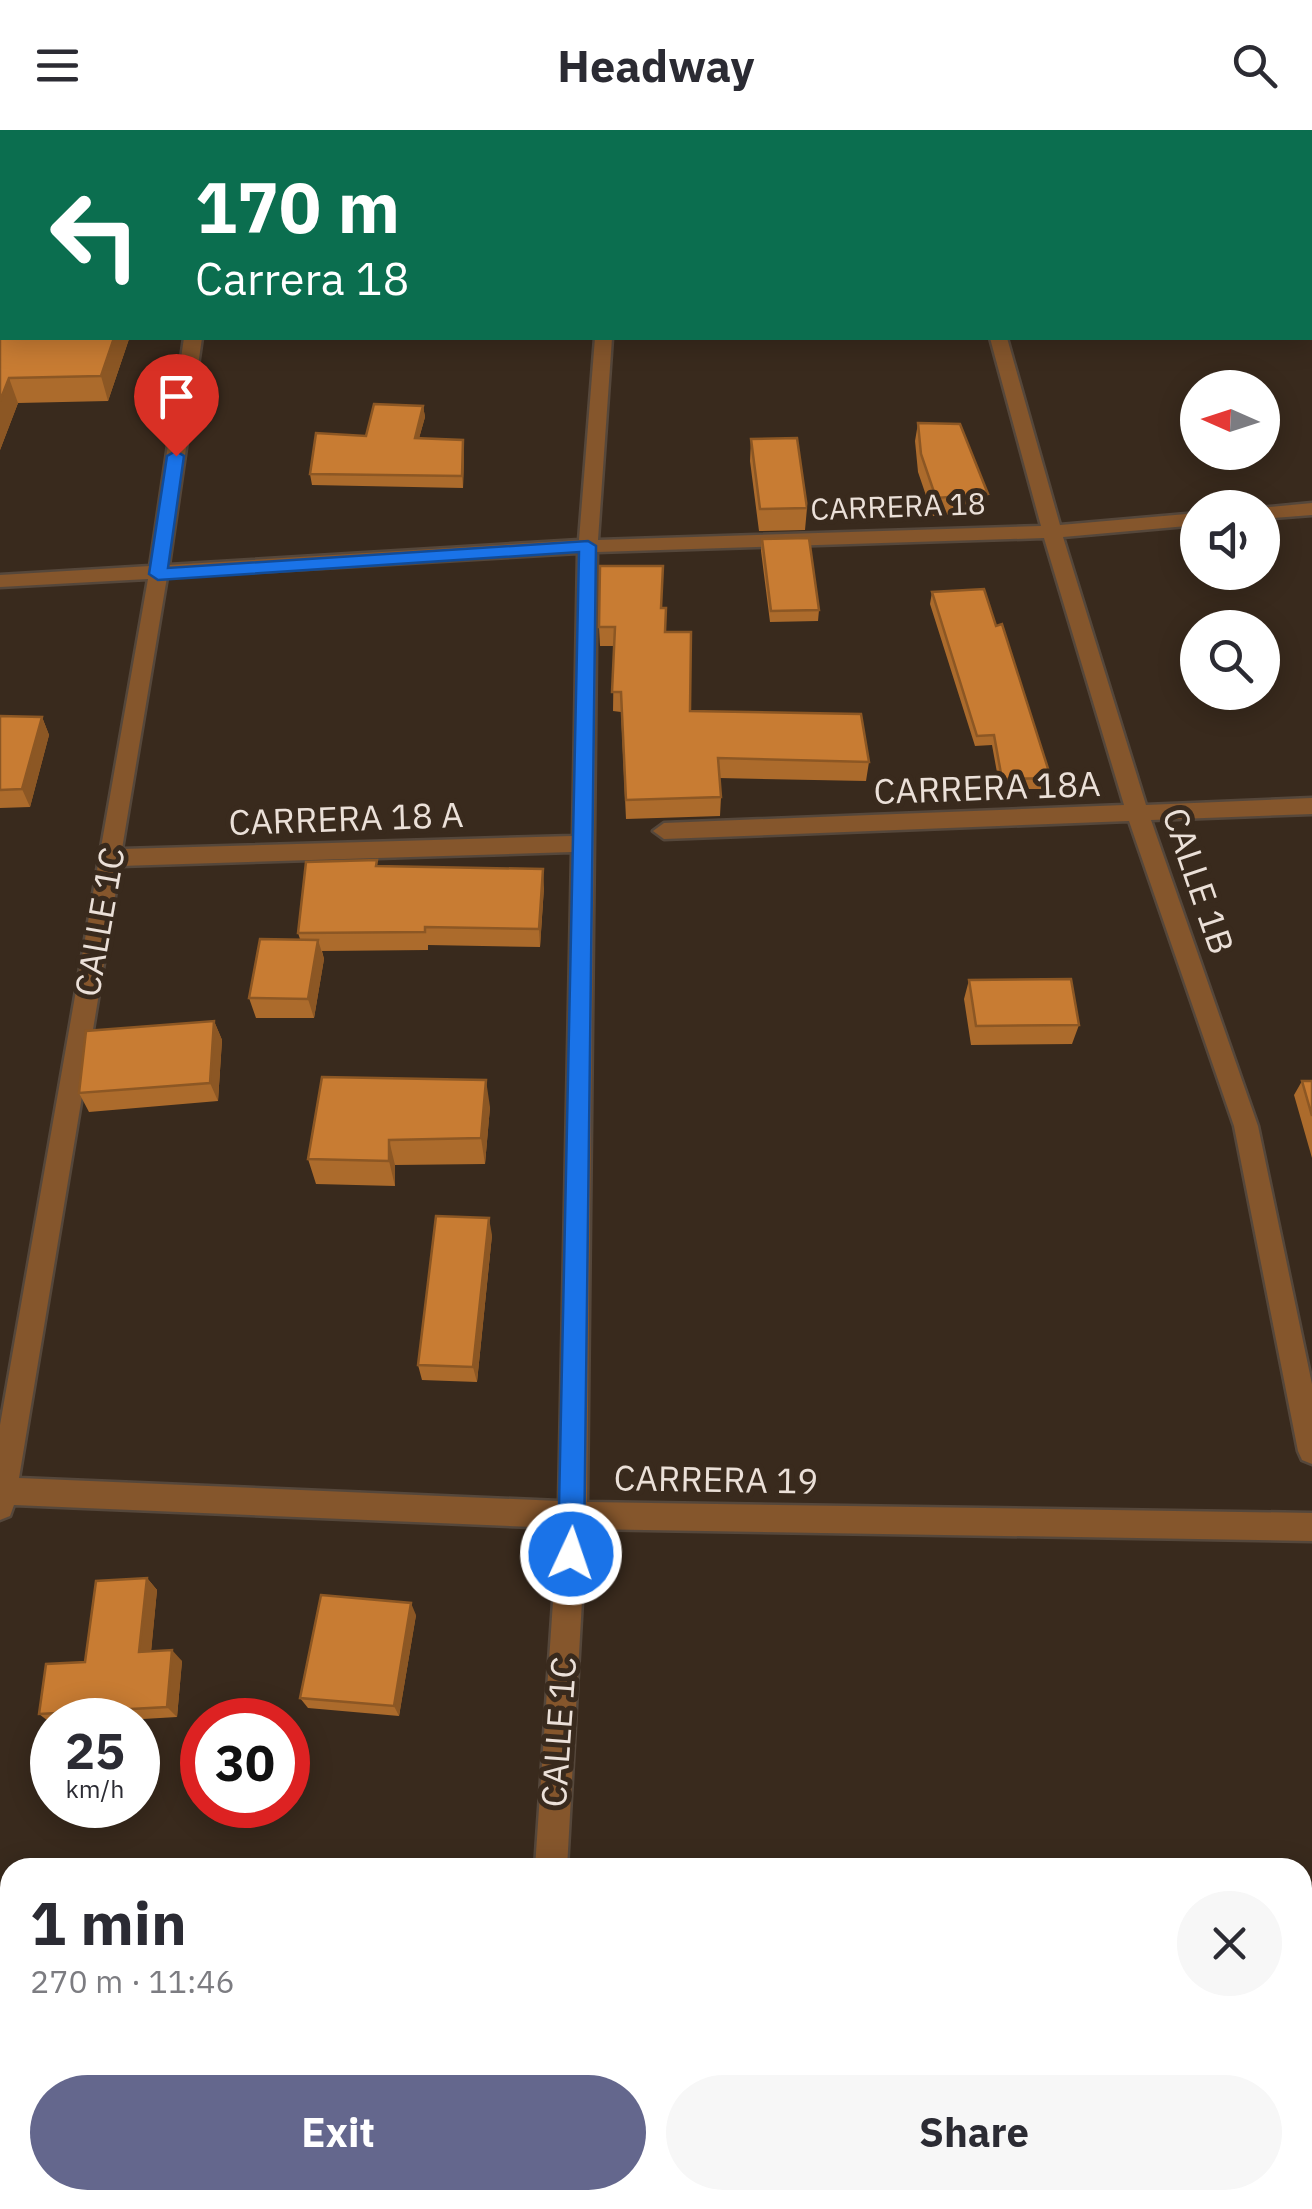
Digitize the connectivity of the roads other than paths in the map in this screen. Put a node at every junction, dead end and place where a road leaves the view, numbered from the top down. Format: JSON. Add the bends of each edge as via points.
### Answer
{"nodes":[{"id":1,"x":194,"y":340,"type":"edge"},
{"id":2,"x":602,"y":340,"type":"edge"},
{"id":3,"x":999,"y":340,"type":"edge"},
{"id":4,"x":1312,"y":509,"type":"edge"},
{"id":5,"x":1280,"y":512,"type":"edge"},
{"id":6,"x":1180,"y":521,"type":"edge"},
{"id":7,"x":1052,"y":532,"type":"junction"},
{"id":8,"x":588,"y":546,"type":"junction"},
{"id":9,"x":158,"y":574,"type":"junction"},
{"id":10,"x":0,"y":581,"type":"edge"},
{"id":11,"x":1312,"y":806,"type":"edge"},
{"id":12,"x":1138,"y":815,"type":"junction"},
{"id":13,"x":664,"y":831,"type":"dead end"},
{"id":14,"x":583,"y":844,"type":"junction"},
{"id":15,"x":111,"y":858,"type":"junction"},
{"id":16,"x":1312,"y":1451,"type":"edge"},
{"id":17,"x":1,"y":1496,"type":"edge"},
{"id":18,"x":573,"y":1515,"type":"junction"},
{"id":19,"x":1312,"y":1527,"type":"edge"},
{"id":20,"x":552,"y":1858,"type":"edge"}],
"edges":[{"from":1,"to":9,"type":"street","name":"CALLE 1C"},
{"from":2,"to":8,"type":"street","name":"CALLE 1C"},
{"from":3,"to":7,"type":"street","name":"CALLE 1B"},
{"from":4,"to":5,"type":"street"},
{"from":6,"to":7,"type":"street","name":"CARRERA 18"},
{"from":7,"to":8,"type":"street","name":"CARRERA 18"},
{"from":7,"to":12,"type":"street","name":"CALLE 1B"},
{"from":8,"to":9,"type":"street","name":"CARRERA 18"},
{"from":8,"to":14,"type":"street","name":"CALLE 1C"},
{"from":9,"to":10,"type":"street","name":"CARRERA 18"},
{"from":9,"to":15,"type":"street","name":"CALLE 1C"},
{"from":11,"to":12,"type":"street","name":"CARRERA 18A"},
{"from":12,"to":13,"type":"street","name":"CARRERA 18A"},
{"from":12,"to":16,"type":"street","name":"CALLE 1B","via":[[1246,1126]]},
{"from":14,"to":15,"type":"street","name":"CARRERA 18 A"},
{"from":14,"to":18,"type":"street","name":"CALLE 1C"},
{"from":15,"to":17,"type":"street","name":"CALLE 1C"},
{"from":17,"to":18,"type":"street","name":"CARRERA 19"},
{"from":18,"to":19,"type":"street","name":"CARRERA 19"},
{"from":18,"to":20,"type":"street","name":"CALLE 1C"}]}
